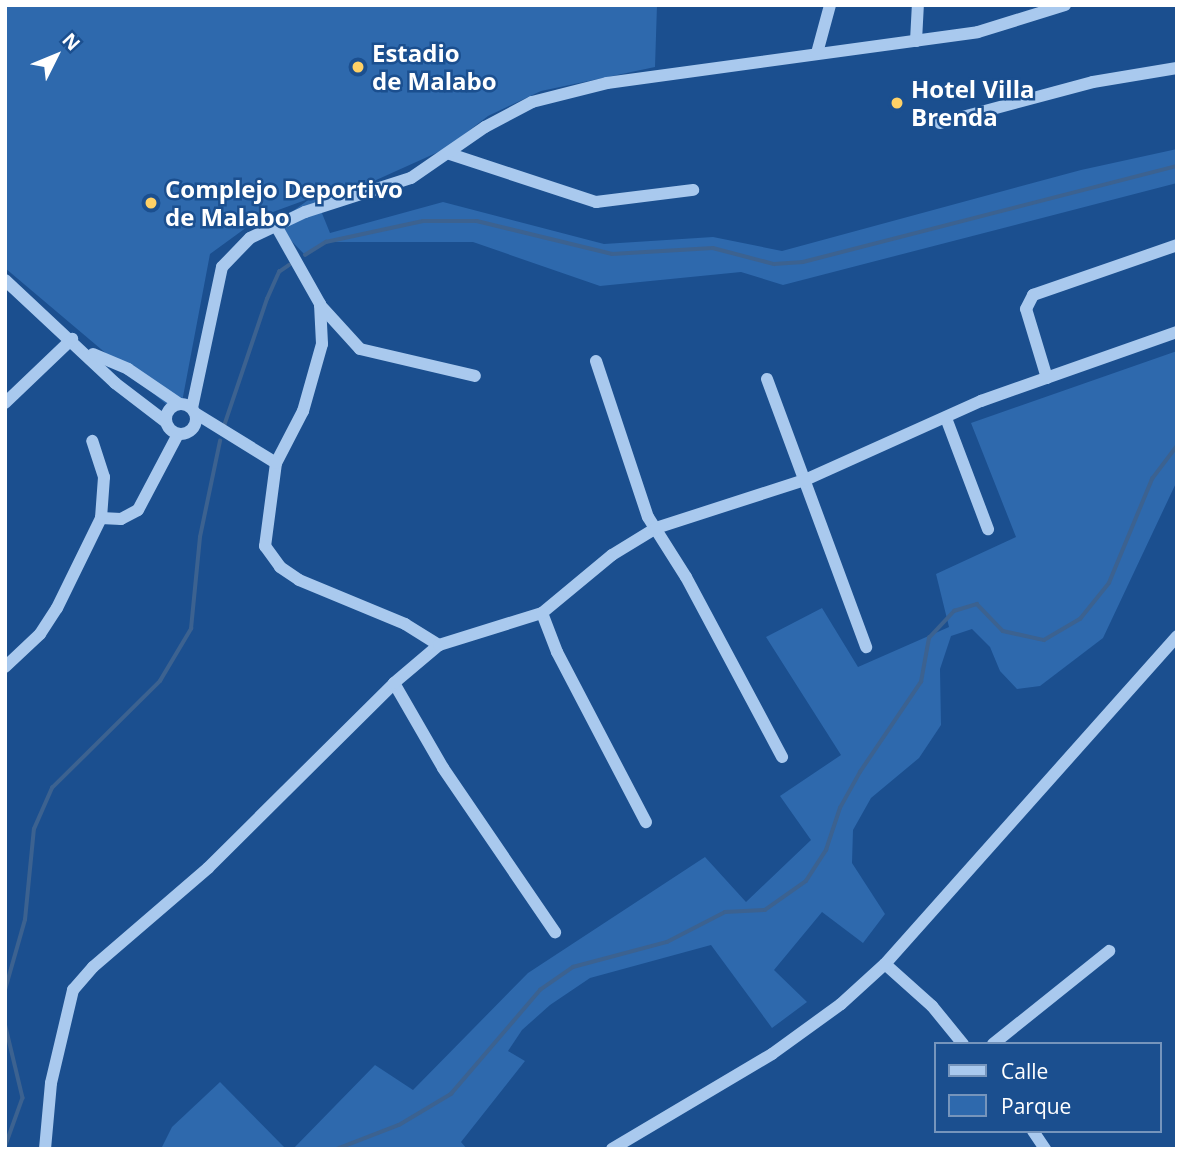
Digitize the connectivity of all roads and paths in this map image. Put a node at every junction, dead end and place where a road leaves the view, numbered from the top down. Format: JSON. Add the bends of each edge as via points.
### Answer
{"nodes":[{"id":1,"x":830,"y":5,"type":"edge"},
{"id":2,"x":918,"y":5,"type":"edge"},
{"id":3,"x":1065,"y":5,"type":"edge"},
{"id":4,"x":916,"y":41,"type":"junction"},
{"id":5,"x":817,"y":53,"type":"junction"},
{"id":6,"x":1177,"y":68,"type":"edge"},
{"id":7,"x":940,"y":123,"type":"dead end"},
{"id":8,"x":450,"y":154,"type":"junction"},
{"id":9,"x":693,"y":190,"type":"dead end"},
{"id":10,"x":275,"y":224,"type":"junction"},
{"id":11,"x":1177,"y":245,"type":"edge"},
{"id":12,"x":5,"y":280,"type":"edge"},
{"id":13,"x":320,"y":304,"type":"junction"},
{"id":14,"x":1177,"y":331,"type":"edge"},
{"id":15,"x":72,"y":339,"type":"junction"},
{"id":16,"x":86,"y":351,"type":"junction"},
{"id":17,"x":597,"y":361,"type":"dead end"},
{"id":18,"x":475,"y":376,"type":"dead end"},
{"id":19,"x":1047,"y":378,"type":"junction"},
{"id":20,"x":766,"y":379,"type":"dead end"},
{"id":21,"x":5,"y":403,"type":"edge"},
{"id":22,"x":178,"y":403,"type":"junction"},
{"id":23,"x":193,"y":411,"type":"junction"},
{"id":24,"x":946,"y":418,"type":"junction"},
{"id":25,"x":166,"y":422,"type":"junction"},
{"id":26,"x":178,"y":434,"type":"junction"},
{"id":27,"x":92,"y":441,"type":"dead end"},
{"id":28,"x":276,"y":463,"type":"junction"},
{"id":29,"x":805,"y":480,"type":"junction"},
{"id":30,"x":101,"y":518,"type":"junction"},
{"id":31,"x":656,"y":528,"type":"junction"},
{"id":32,"x":988,"y":529,"type":"dead end"},
{"id":33,"x":542,"y":613,"type":"junction"},
{"id":34,"x":1177,"y":636,"type":"edge"},
{"id":35,"x":439,"y":645,"type":"junction"},
{"id":36,"x":866,"y":647,"type":"dead end"},
{"id":37,"x":5,"y":667,"type":"edge"},
{"id":38,"x":394,"y":683,"type":"junction"},
{"id":39,"x":782,"y":757,"type":"dead end"},
{"id":40,"x":646,"y":822,"type":"dead end"},
{"id":41,"x":555,"y":932,"type":"dead end"},
{"id":42,"x":1109,"y":951,"type":"dead end"},
{"id":43,"x":885,"y":964,"type":"junction"},
{"id":44,"x":961,"y":1042,"type":"edge"},
{"id":45,"x":995,"y":1042,"type":"edge"},
{"id":46,"x":1034,"y":1133,"type":"edge"},
{"id":47,"x":45,"y":1149,"type":"edge"},
{"id":48,"x":612,"y":1149,"type":"edge"},
{"id":49,"x":1045,"y":1149,"type":"edge"}],
"edges":[{"from":1,"to":5,"type":"street"},
{"from":2,"to":4,"type":"street"},
{"from":3,"to":4,"type":"street","via":[[978,32]]},
{"from":4,"to":5,"type":"street"},
{"from":5,"to":8,"type":"street","via":[[555,93],[485,127]]},
{"from":6,"to":7,"type":"street","via":[[1093,82]]},
{"from":8,"to":9,"type":"street","via":[[596,202]]},
{"from":8,"to":10,"type":"street","via":[[396,185]]},
{"from":10,"to":13,"type":"street"},
{"from":10,"to":23,"type":"street","via":[[250,238],[222,267]]},
{"from":11,"to":19,"type":"street","via":[[1033,295],[1026,309]]},
{"from":12,"to":15,"type":"street"},
{"from":13,"to":18,"type":"street","via":[[360,349]]},
{"from":13,"to":28,"type":"street","via":[[322,344],[317,371]]},
{"from":14,"to":19,"type":"street"},
{"from":15,"to":16,"type":"street"},
{"from":15,"to":21,"type":"street"},
{"from":16,"to":22,"type":"street","via":[[128,369]]},
{"from":16,"to":25,"type":"street","via":[[116,383]]},
{"from":17,"to":31,"type":"street","via":[[639,493]]},
{"from":19,"to":24,"type":"street"},
{"from":20,"to":29,"type":"street"},
{"from":22,"to":23,"type":"street"},
{"from":22,"to":25,"type":"street","via":[[169,408]]},
{"from":23,"to":26,"type":"street","via":[[195,426]]},
{"from":23,"to":28,"type":"street"},
{"from":24,"to":29,"type":"street"},
{"from":24,"to":32,"type":"street"},
{"from":25,"to":26,"type":"street"},
{"from":26,"to":30,"type":"street","via":[[138,510],[121,519]]},
{"from":27,"to":30,"type":"street","via":[[104,477]]},
{"from":28,"to":35,"type":"street","via":[[264,532],[270,556],[299,580],[405,624]]},
{"from":29,"to":31,"type":"street"},
{"from":29,"to":36,"type":"street"},
{"from":30,"to":37,"type":"street","via":[[57,608],[40,634]]},
{"from":31,"to":33,"type":"street","via":[[612,555]]},
{"from":31,"to":39,"type":"street"},
{"from":33,"to":35,"type":"street"},
{"from":33,"to":40,"type":"street","via":[[563,664]]},
{"from":34,"to":43,"type":"street"},
{"from":35,"to":38,"type":"street"},
{"from":38,"to":41,"type":"street","via":[[443,768]]},
{"from":38,"to":47,"type":"street","via":[[208,868],[93,967],[73,990],[51,1083]]},
{"from":42,"to":45,"type":"street"},
{"from":43,"to":44,"type":"street","via":[[932,1006]]},
{"from":43,"to":48,"type":"street","via":[[841,1004],[772,1054]]},
{"from":46,"to":49,"type":"street"}]}
